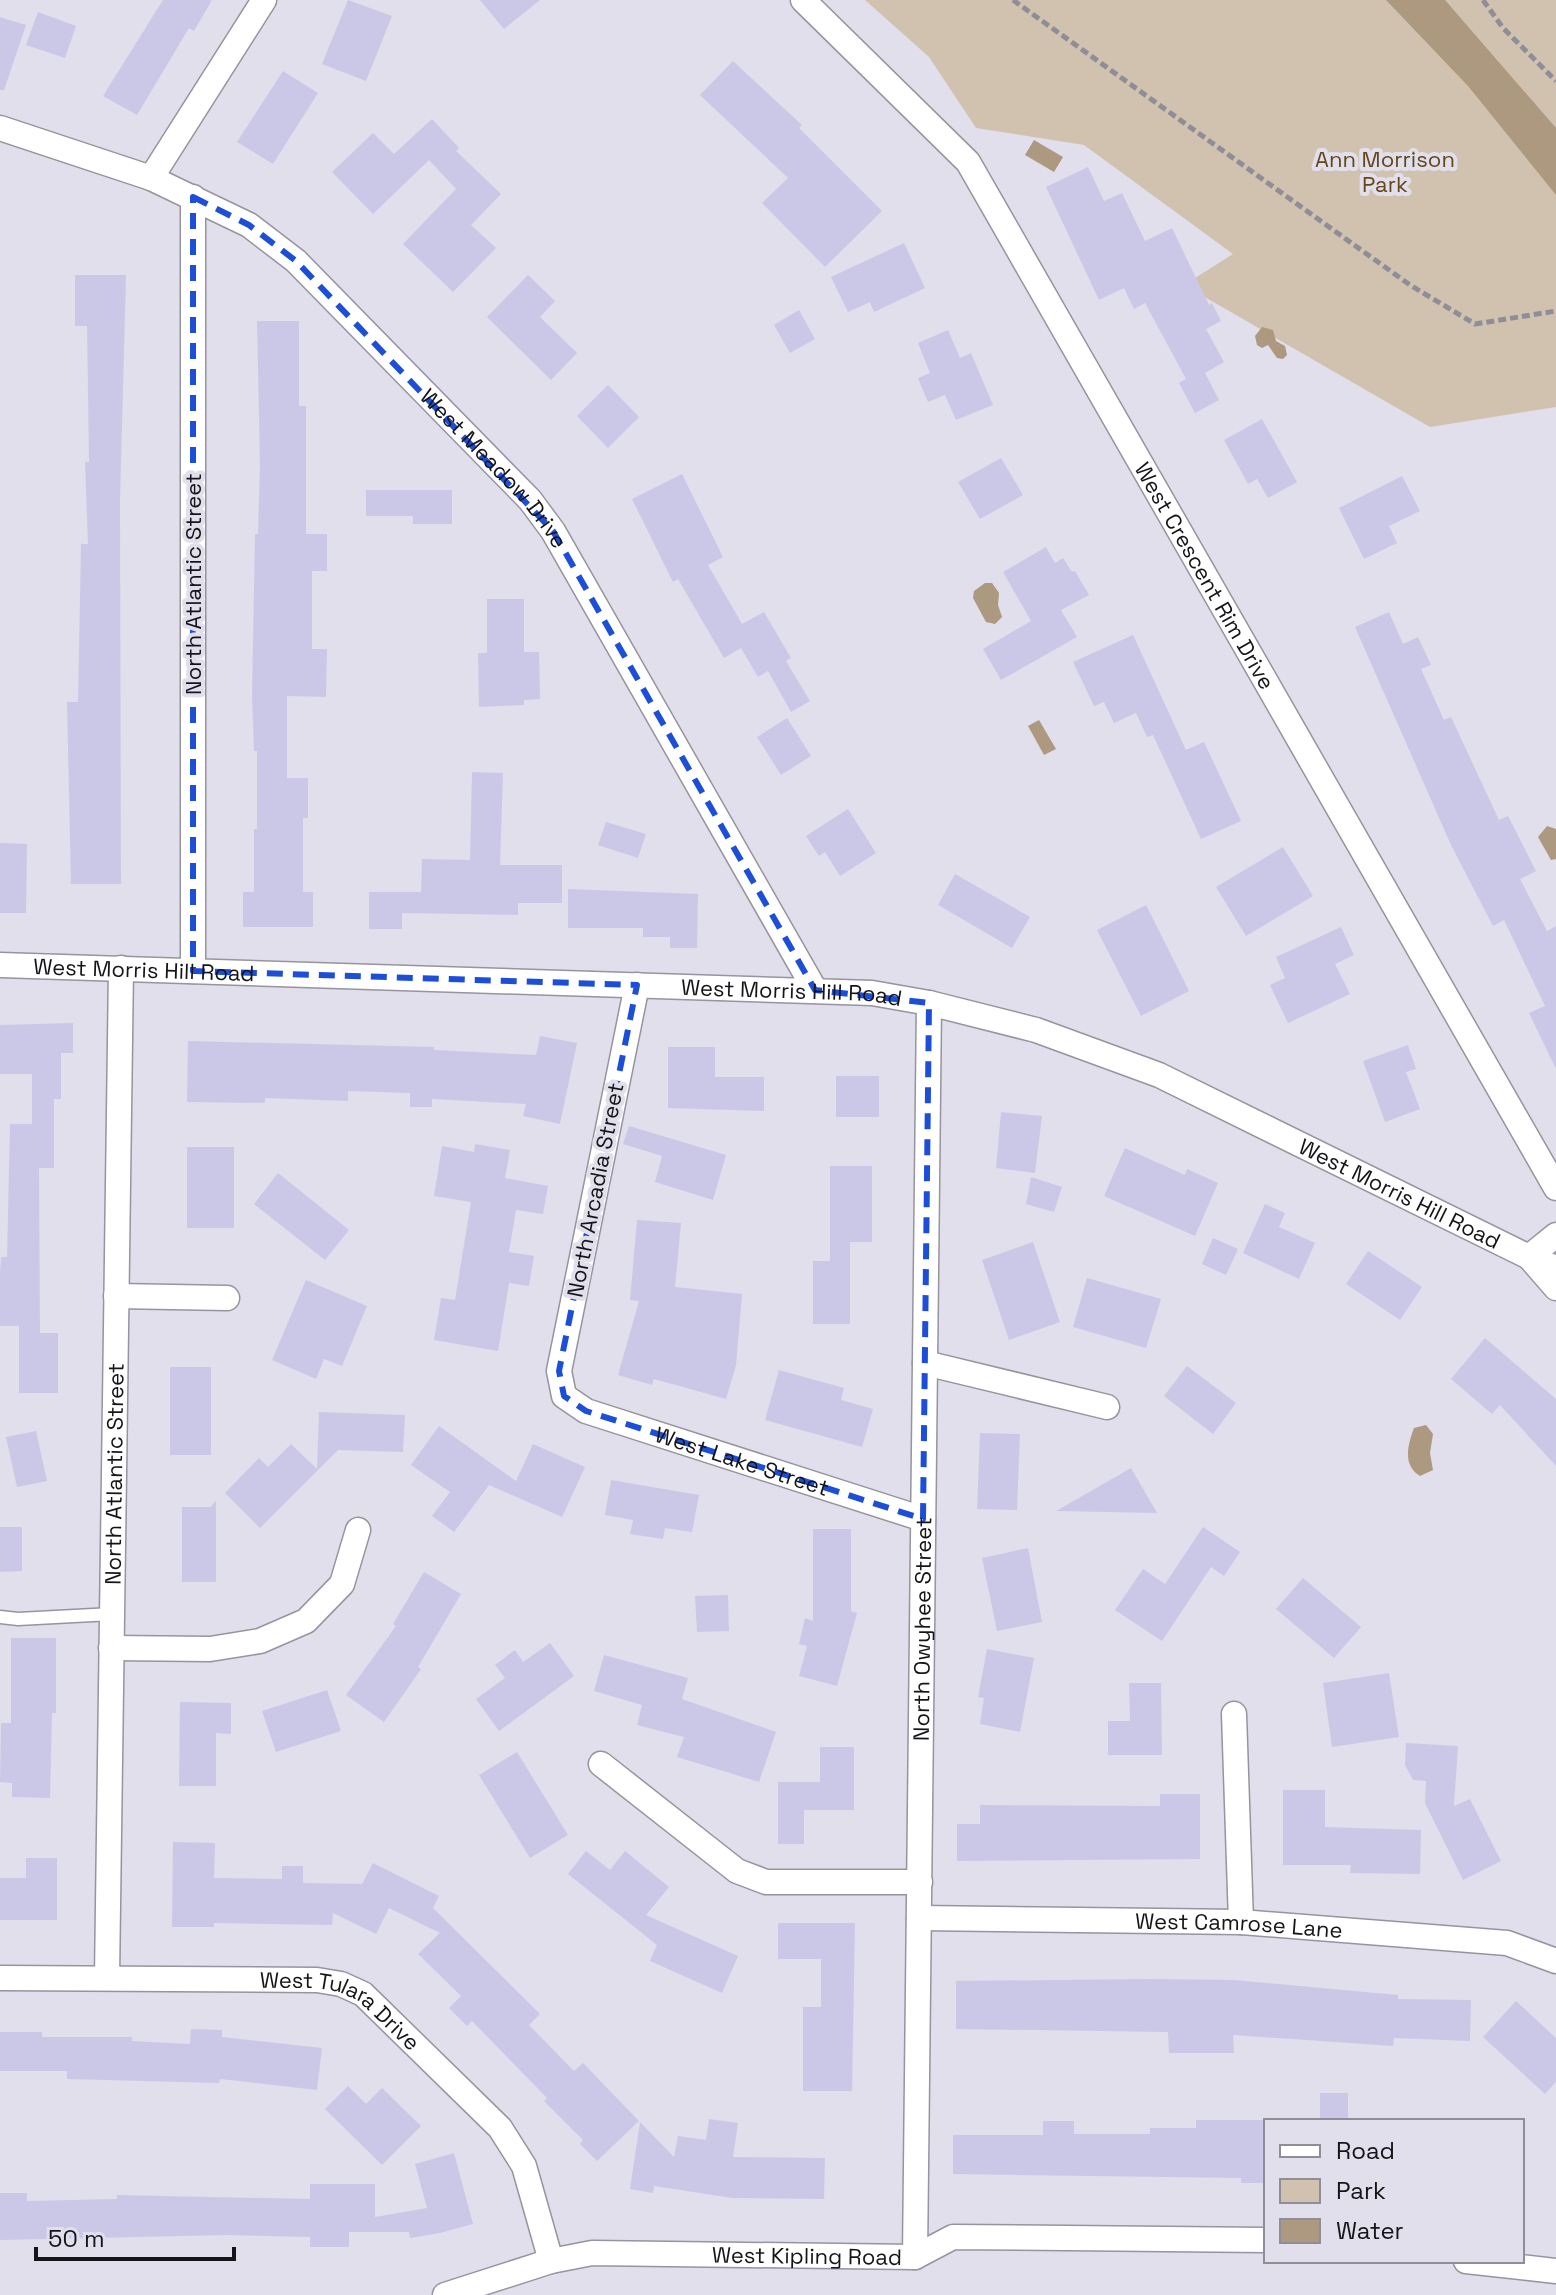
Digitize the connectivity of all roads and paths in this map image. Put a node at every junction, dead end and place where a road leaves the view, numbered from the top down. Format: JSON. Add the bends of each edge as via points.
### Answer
{"nodes":[{"id":1,"x":264,"y":0,"type":"edge"},
{"id":2,"x":803,"y":0,"type":"edge"},
{"id":3,"x":1013,"y":0,"type":"edge"},
{"id":4,"x":1483,"y":0,"type":"edge"},
{"id":5,"x":1556,"y":81,"type":"edge"},
{"id":6,"x":0,"y":128,"type":"edge"},
{"id":7,"x":151,"y":178,"type":"junction"},
{"id":8,"x":193,"y":197,"type":"junction"},
{"id":9,"x":1556,"y":311,"type":"edge"},
{"id":10,"x":0,"y":965,"type":"edge"},
{"id":11,"x":121,"y":968,"type":"junction"},
{"id":12,"x":193,"y":971,"type":"junction"},
{"id":13,"x":637,"y":985,"type":"junction"},
{"id":14,"x":815,"y":990,"type":"junction"},
{"id":15,"x":929,"y":1003,"type":"junction"},
{"id":16,"x":1556,"y":1188,"type":"edge"},
{"id":17,"x":1556,"y":1235,"type":"edge"},
{"id":18,"x":1529,"y":1257,"type":"junction"},
{"id":19,"x":1556,"y":1268,"type":"edge"},
{"id":20,"x":1556,"y":1288,"type":"edge"},
{"id":21,"x":116,"y":1296,"type":"junction"},
{"id":22,"x":227,"y":1298,"type":"dead end"},
{"id":23,"x":925,"y":1363,"type":"junction"},
{"id":24,"x":564,"y":1396,"type":"joint"},
{"id":25,"x":1107,"y":1407,"type":"dead end"},
{"id":26,"x":923,"y":1519,"type":"junction"},
{"id":27,"x":358,"y":1530,"type":"dead end"},
{"id":28,"x":112,"y":1614,"type":"junction"},
{"id":29,"x":0,"y":1617,"type":"edge"},
{"id":30,"x":111,"y":1648,"type":"junction"},
{"id":31,"x":1234,"y":1714,"type":"dead end"},
{"id":32,"x":601,"y":1764,"type":"dead end"},
{"id":33,"x":920,"y":1882,"type":"junction"},
{"id":34,"x":919,"y":1918,"type":"junction"},
{"id":35,"x":1241,"y":1922,"type":"junction"},
{"id":36,"x":1556,"y":1961,"type":"edge"},
{"id":37,"x":0,"y":1978,"type":"edge"},
{"id":38,"x":107,"y":1978,"type":"junction"},
{"id":39,"x":1264,"y":2240,"type":"edge"},
{"id":40,"x":915,"y":2257,"type":"junction"},
{"id":41,"x":551,"y":2261,"type":"junction"},
{"id":42,"x":1484,"y":2263,"type":"edge"},
{"id":43,"x":1556,"y":2271,"type":"edge"},
{"id":44,"x":445,"y":2295,"type":"edge"}],
"edges":[{"from":1,"to":7,"type":"street"},
{"from":2,"to":16,"type":"street","name":"West Crescent Rim Drive","via":[[968,162]]},
{"from":3,"to":9,"type":"path","via":[[1410,285],[1475,324]]},
{"from":4,"to":5,"type":"path"},
{"from":6,"to":7,"type":"street","name":"West Meadow Drive"},
{"from":7,"to":8,"type":"street","name":"West Meadow Drive"},
{"from":8,"to":12,"type":"street","name":"North Atlantic Street"},
{"from":8,"to":14,"type":"street","name":"West Meadow Drive","via":[[249,225],[296,261],[538,511]]},
{"from":10,"to":11,"type":"street","name":"West Morris Hill Road"},
{"from":11,"to":12,"type":"street","name":"West Morris Hill Road"},
{"from":11,"to":21,"type":"street","name":"North Atlantic Street"},
{"from":12,"to":13,"type":"street","name":"West Morris Hill Road"},
{"from":13,"to":14,"type":"street","name":"West Morris Hill Road"},
{"from":13,"to":24,"type":"street","name":"North Arcadia Street","via":[[559,1371]]},
{"from":14,"to":15,"type":"street","name":"West Morris Hill Road"},
{"from":15,"to":18,"type":"street","name":"West Morris Hill Road","via":[[1036,1030],[1159,1075]]},
{"from":15,"to":23,"type":"street","name":"North Owyhee Street"},
{"from":17,"to":18,"type":"street"},
{"from":18,"to":19,"type":"street","name":"West Morris Hill Road"},
{"from":18,"to":20,"type":"street","name":"West Morris Hill Road"},
{"from":21,"to":22,"type":"street"},
{"from":21,"to":28,"type":"street","name":"North Atlantic Street"},
{"from":23,"to":25,"type":"street"},
{"from":23,"to":26,"type":"street","name":"North Owyhee Street"},
{"from":24,"to":26,"type":"street","name":"West Lake Street","via":[[586,1411]]},
{"from":26,"to":33,"type":"street","name":"North Owyhee Street"},
{"from":27,"to":30,"type":"street","via":[[342,1584],[306,1621],[260,1641],[210,1649]]},
{"from":28,"to":29,"type":"lane"},
{"from":28,"to":30,"type":"street","name":"North Atlantic Street"},
{"from":30,"to":38,"type":"street","name":"North Atlantic Street"},
{"from":31,"to":35,"type":"street"},
{"from":32,"to":33,"type":"street","via":[[751,1877],[766,1882]]},
{"from":33,"to":34,"type":"street","name":"North Owyhee Street"},
{"from":34,"to":35,"type":"street","name":"West Camrose Lane"},
{"from":34,"to":40,"type":"street","name":"North Owyhee Street"},
{"from":35,"to":36,"type":"street","name":"West Camrose Lane","via":[[1507,1943]]},
{"from":37,"to":38,"type":"street","name":"West Tulara Drive"},
{"from":38,"to":41,"type":"street","name":"West Tulara Drive","via":[[317,1980],[363,1994],[500,2128],[524,2166]]},
{"from":39,"to":40,"type":"street","name":"West Kipling Road","via":[[953,2237]]},
{"from":40,"to":41,"type":"street","name":"West Kipling Road","via":[[592,2253]]},
{"from":41,"to":44,"type":"street","name":"West Kipling Road"},
{"from":42,"to":43,"type":"street"}]}
